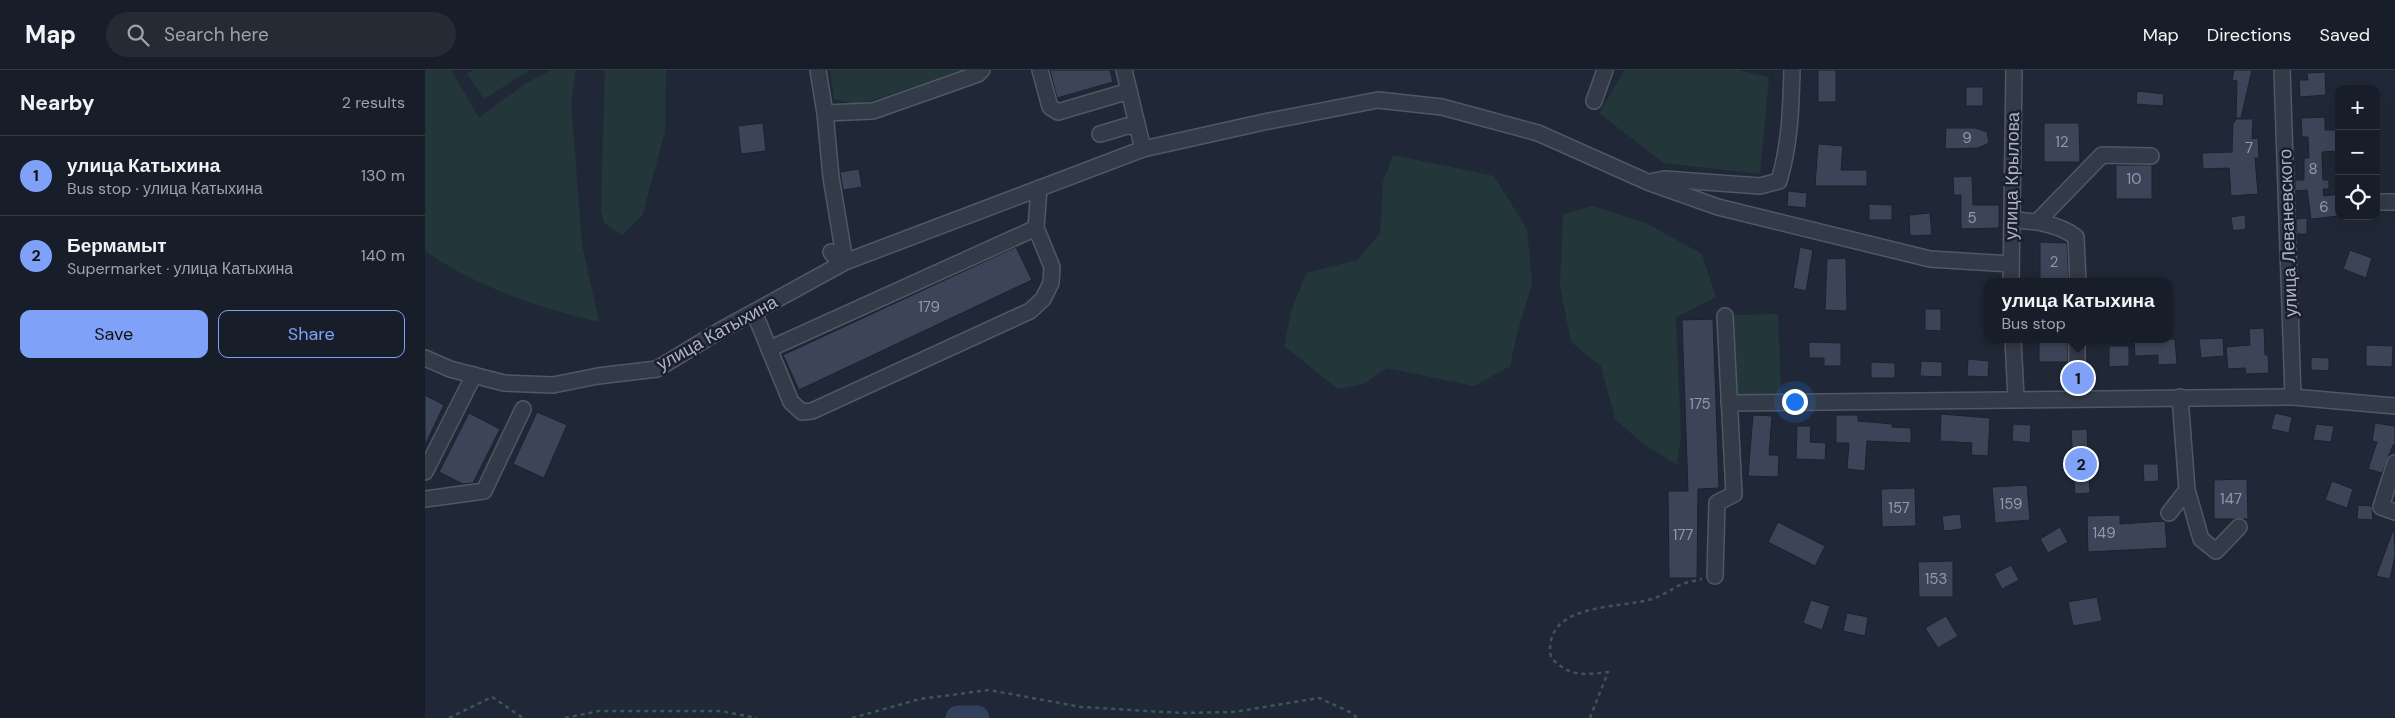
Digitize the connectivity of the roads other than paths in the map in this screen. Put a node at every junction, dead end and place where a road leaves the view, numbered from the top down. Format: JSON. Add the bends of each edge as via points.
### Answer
{"nodes":[{"id":1,"x":818,"y":70,"type":"edge"},
{"id":2,"x":983,"y":70,"type":"edge"},
{"id":3,"x":1040,"y":70,"type":"edge"},
{"id":4,"x":1124,"y":70,"type":"edge"},
{"id":5,"x":1605,"y":70,"type":"edge"},
{"id":6,"x":1792,"y":70,"type":"edge"},
{"id":7,"x":2014,"y":70,"type":"edge"},
{"id":8,"x":2282,"y":70,"type":"edge"},
{"id":9,"x":1129,"y":91,"type":"junction"},
{"id":10,"x":1594,"y":101,"type":"dead end"},
{"id":11,"x":825,"y":113,"type":"junction"},
{"id":12,"x":1138,"y":127,"type":"junction"},
{"id":13,"x":1100,"y":134,"type":"dead end"},
{"id":14,"x":1143,"y":149,"type":"junction"},
{"id":15,"x":2151,"y":156,"type":"dead end"},
{"id":16,"x":1650,"y":182,"type":"junction"},
{"id":17,"x":1039,"y":188,"type":"junction"},
{"id":18,"x":2380,"y":202,"type":"edge"},
{"id":19,"x":2395,"y":202,"type":"edge"},
{"id":20,"x":2011,"y":220,"type":"junction"},
{"id":21,"x":2037,"y":221,"type":"junction"},
{"id":22,"x":1036,"y":228,"type":"junction"},
{"id":23,"x":843,"y":259,"type":"junction"},
{"id":24,"x":2011,"y":264,"type":"junction"},
{"id":25,"x":2011,"y":278,"type":"edge"},
{"id":26,"x":2078,"y":278,"type":"edge"},
{"id":27,"x":754,"y":312,"type":"junction"},
{"id":28,"x":1725,"y":316,"type":"dead end"},
{"id":29,"x":2013,"y":343,"type":"edge"},
{"id":30,"x":2077,"y":343,"type":"edge"},
{"id":31,"x":769,"y":349,"type":"junction"},
{"id":32,"x":425,"y":358,"type":"edge"},
{"id":33,"x":2077,"y":362,"type":"dead end"},
{"id":34,"x":474,"y":375,"type":"junction"},
{"id":35,"x":2180,"y":397,"type":"junction"},
{"id":36,"x":2293,"y":397,"type":"junction"},
{"id":37,"x":2016,"y":398,"type":"junction"},
{"id":38,"x":1729,"y":403,"type":"junction"},
{"id":39,"x":2395,"y":406,"type":"edge"},
{"id":40,"x":523,"y":409,"type":"dead end"},
{"id":41,"x":2395,"y":462,"type":"edge"},
{"id":42,"x":425,"y":472,"type":"edge"},
{"id":43,"x":2187,"y":490,"type":"junction"},
{"id":44,"x":425,"y":498,"type":"edge"},
{"id":45,"x":2395,"y":512,"type":"edge"},
{"id":46,"x":2169,"y":513,"type":"dead end"},
{"id":47,"x":2239,"y":527,"type":"dead end"},
{"id":48,"x":1715,"y":576,"type":"road end"}],
"edges":[{"from":1,"to":11,"type":"street"},
{"from":2,"to":11,"type":"street","via":[[873,111]]},
{"from":3,"to":9,"type":"street","via":[[1050,107],[1058,112]]},
{"from":4,"to":9,"type":"street"},
{"from":5,"to":10,"type":"street"},
{"from":6,"to":16,"type":"street","via":[[1791,123],[1779,181],[1760,186],[1664,179]]},
{"from":7,"to":20,"type":"street","name":"улица Крылова"},
{"from":8,"to":36,"type":"street","name":"улица Леваневского"},
{"from":9,"to":12,"type":"street"},
{"from":11,"to":23,"type":"street"},
{"from":12,"to":13,"type":"street","via":[[1127,126]]},
{"from":12,"to":14,"type":"street"},
{"from":14,"to":16,"type":"street","name":"улица Катыхина","via":[[1378,100],[1442,107],[1538,133]]},
{"from":14,"to":17,"type":"street","name":"улица Катыхина"},
{"from":15,"to":21,"type":"street","via":[[2102,155]]},
{"from":16,"to":24,"type":"street","via":[[1718,207],[1930,259]]},
{"from":17,"to":22,"type":"street"},
{"from":17,"to":23,"type":"street","name":"улица Катыхина"},
{"from":18,"to":19,"type":"street"},
{"from":20,"to":21,"type":"street"},
{"from":20,"to":24,"type":"street","name":"улица Крылова"},
{"from":21,"to":26,"type":"street","via":[[2076,237]]},
{"from":22,"to":31,"type":"street"},
{"from":22,"to":31,"type":"street","via":[[1052,268],[1051,283],[1043,299],[1030,311],[812,411],[802,412],[791,402]]},
{"from":23,"to":27,"type":"street","name":"улица Катыхина"},
{"from":24,"to":25,"type":"street","name":"улица Крылова"},
{"from":27,"to":31,"type":"street"},
{"from":27,"to":34,"type":"street","name":"улица Катыхина","via":[[657,369],[553,385],[504,383]]},
{"from":28,"to":38,"type":"street"},
{"from":29,"to":37,"type":"street"},
{"from":30,"to":33,"type":"street"},
{"from":32,"to":34,"type":"street","name":"улица Катыхина"},
{"from":34,"to":42,"type":"street"},
{"from":35,"to":36,"type":"street"},
{"from":35,"to":37,"type":"street"},
{"from":35,"to":43,"type":"street"},
{"from":36,"to":39,"type":"street"},
{"from":37,"to":38,"type":"street"},
{"from":38,"to":48,"type":"street","via":[[1734,494],[1717,503]]},
{"from":40,"to":44,"type":"street","via":[[485,491]]},
{"from":41,"to":45,"type":"street","via":[[2381,507]]},
{"from":43,"to":46,"type":"street"},
{"from":43,"to":47,"type":"street","via":[[2201,540],[2216,551]]}]}
